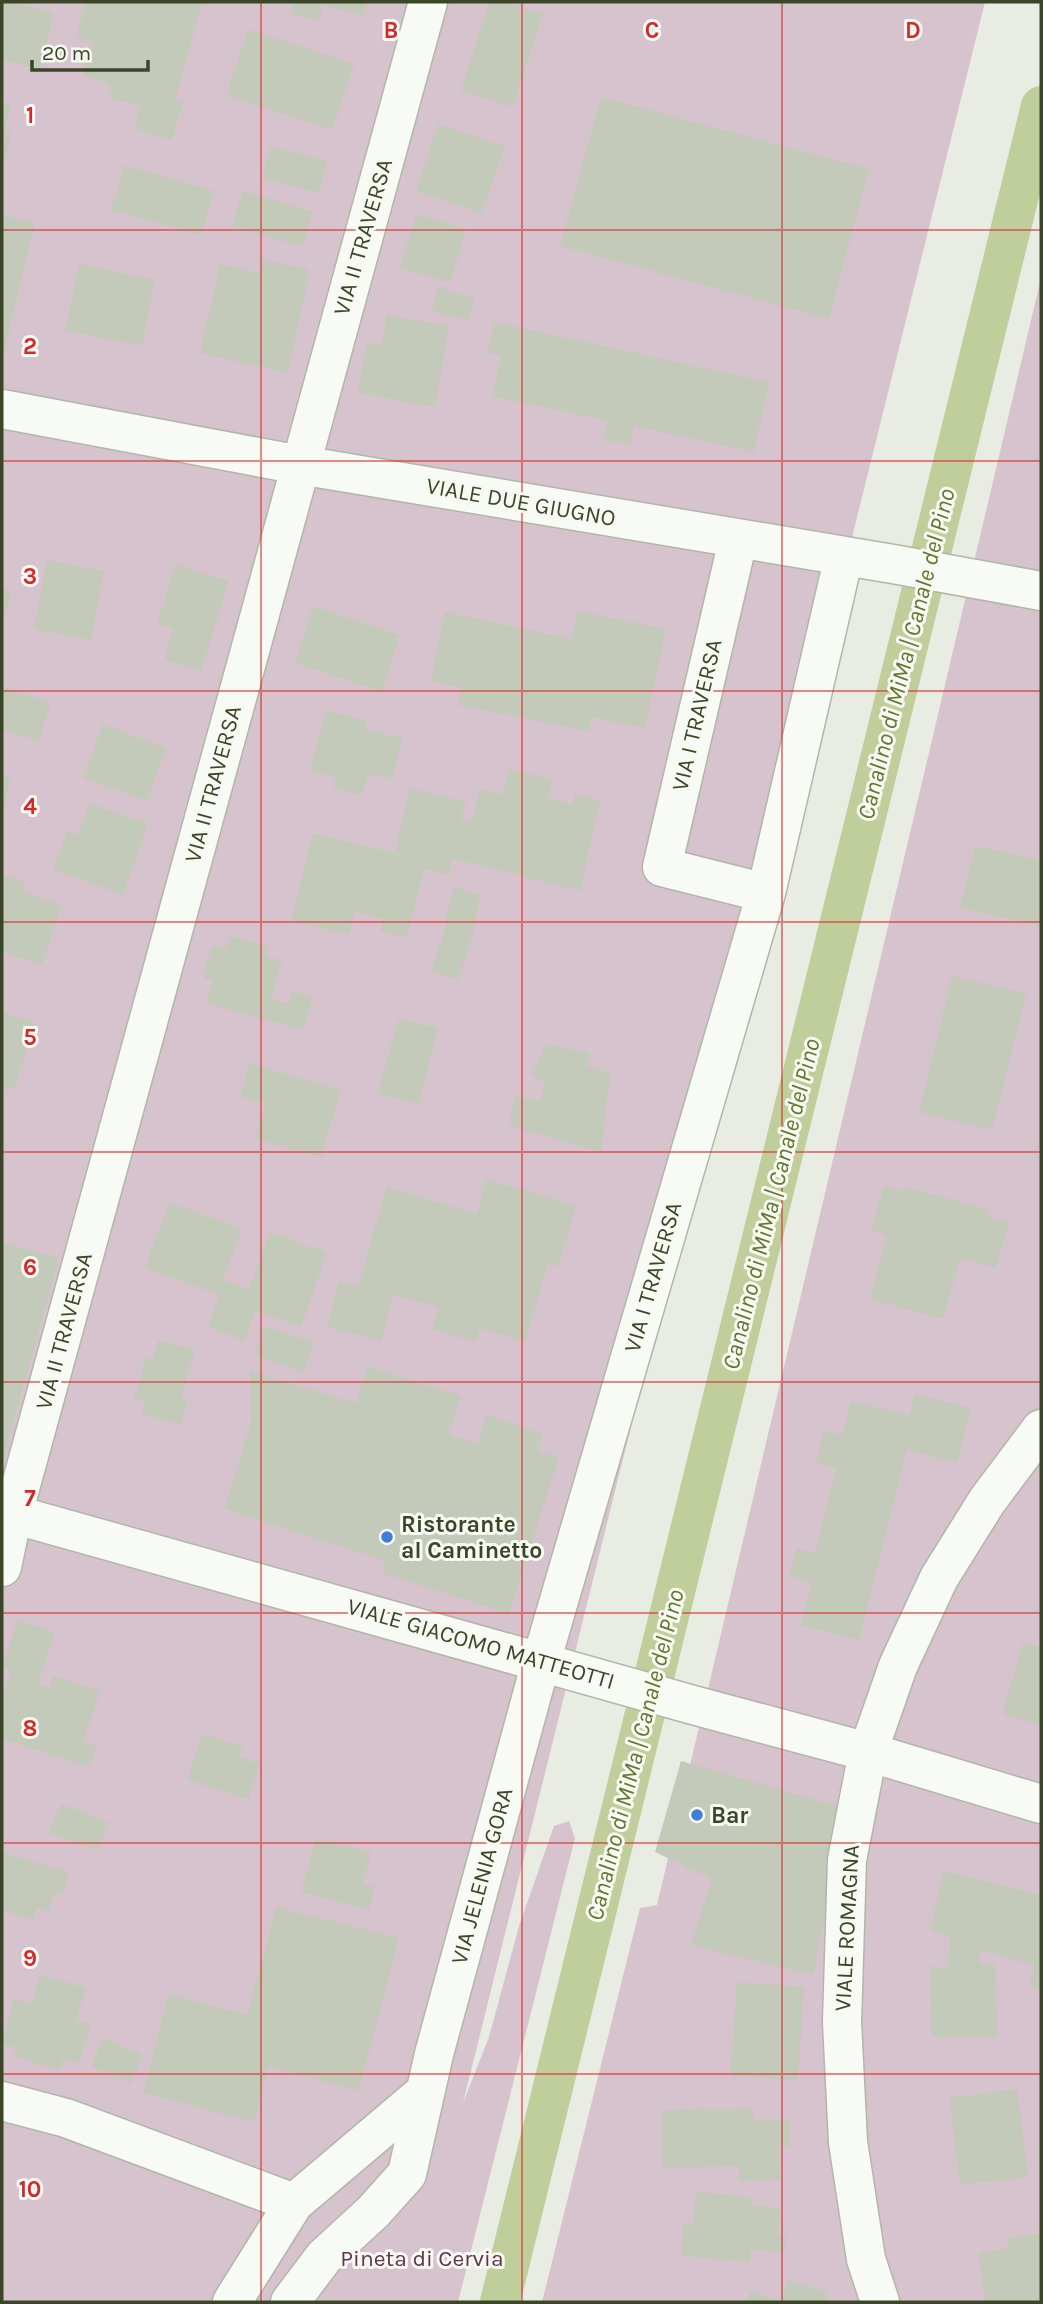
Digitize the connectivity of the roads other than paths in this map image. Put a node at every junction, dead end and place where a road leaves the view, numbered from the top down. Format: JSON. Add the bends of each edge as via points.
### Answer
{"nodes":[{"id":1,"x":428,"y":2,"type":"edge"},
{"id":2,"x":2,"y":409,"type":"edge"},
{"id":3,"x":300,"y":465,"type":"junction"},
{"id":4,"x":738,"y":540,"type":"junction"},
{"id":5,"x":844,"y":556,"type":"junction"},
{"id":6,"x":1041,"y":591,"type":"edge"},
{"id":7,"x":766,"y":893,"type":"junction"},
{"id":8,"x":1041,"y":1429,"type":"edge"},
{"id":9,"x":8,"y":1512,"type":"edge"},
{"id":10,"x":2,"y":1567,"type":"edge"},
{"id":11,"x":541,"y":1661,"type":"junction"},
{"id":12,"x":868,"y":1752,"type":"junction"},
{"id":13,"x":1041,"y":1804,"type":"edge"},
{"id":14,"x":425,"y":2092,"type":"junction"},
{"id":15,"x":2,"y":2101,"type":"edge"},
{"id":16,"x":294,"y":2203,"type":"junction"},
{"id":17,"x":232,"y":2302,"type":"edge"},
{"id":18,"x":290,"y":2302,"type":"edge"},
{"id":19,"x":880,"y":2302,"type":"edge"}],
"edges":[{"from":1,"to":3,"type":"street","name":"VIA II TRAVERSA"},
{"from":2,"to":3,"type":"street","name":"VIALE DUE GIUGNO"},
{"from":3,"to":4,"type":"street","name":"VIALE DUE GIUGNO"},
{"from":3,"to":9,"type":"street","name":"VIA II TRAVERSA"},
{"from":4,"to":5,"type":"street","name":"VIALE DUE GIUGNO"},
{"from":4,"to":7,"type":"street","name":"VIA I TRAVERSA","via":[[662,867]]},
{"from":5,"to":6,"type":"street","name":"VIALE DUE GIUGNO"},
{"from":5,"to":7,"type":"street","name":"VIA I TRAVERSA"},
{"from":7,"to":11,"type":"street","name":"VIA I TRAVERSA"},
{"from":8,"to":12,"type":"street","name":"VIALE ROMAGNA","via":[[987,1501],[939,1578],[898,1666]]},
{"from":9,"to":10,"type":"street","name":"VIA II TRAVERSA"},
{"from":9,"to":11,"type":"street","name":"VIALE GIACOMO MATTEOTTI"},
{"from":11,"to":12,"type":"street","name":"VIALE GIACOMO MATTEOTTI"},
{"from":11,"to":14,"type":"street","name":"VIA JELENIA GORA"},
{"from":12,"to":13,"type":"street","name":"VIALE GIACOMO MATTEOTTI"},
{"from":12,"to":19,"type":"street","name":"VIALE ROMAGNA","via":[[848,1860],[842,2022],[848,2143],[866,2259]]},
{"from":14,"to":16,"type":"street"},
{"from":14,"to":18,"type":"street","name":"VIA JELENIA GORA","via":[[407,2174],[324,2257]]},
{"from":15,"to":16,"type":"street","via":[[66,2118]]},
{"from":16,"to":17,"type":"street"}]}
